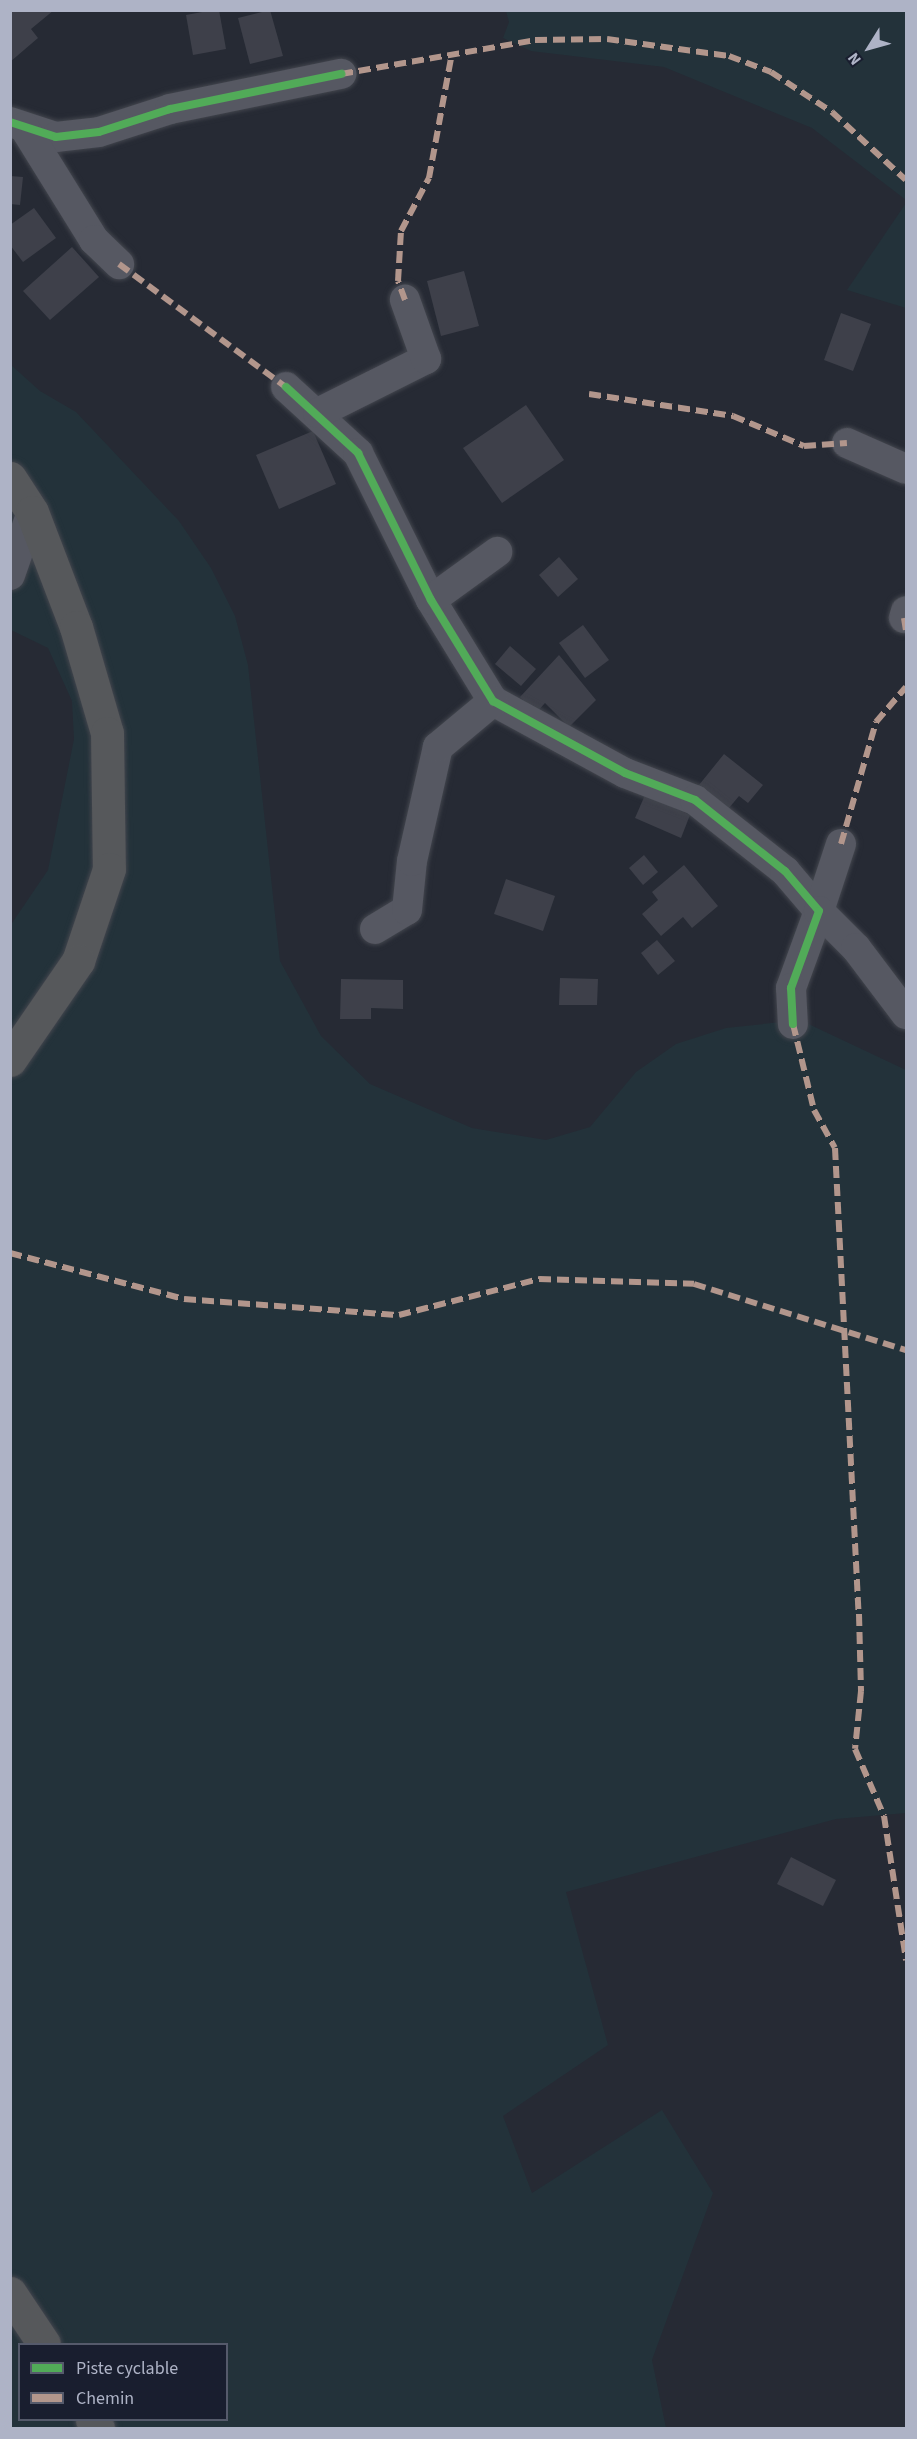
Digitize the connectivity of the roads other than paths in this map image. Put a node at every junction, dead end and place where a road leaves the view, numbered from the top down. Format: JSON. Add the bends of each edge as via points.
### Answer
{"nodes":[{"id":1,"x":341,"y":74,"type":"dead end"},
{"id":2,"x":17,"y":124,"type":"edge"},
{"id":3,"x":119,"y":264,"type":"dead end"},
{"id":4,"x":405,"y":300,"type":"dead end"},
{"id":5,"x":286,"y":387,"type":"dead end"},
{"id":6,"x":318,"y":413,"type":"junction"},
{"id":7,"x":846,"y":443,"type":"dead end"},
{"id":8,"x":906,"y":469,"type":"edge"},
{"id":9,"x":10,"y":478,"type":"edge"},
{"id":10,"x":32,"y":512,"type":"junction"},
{"id":11,"x":497,"y":552,"type":"dead end"},
{"id":12,"x":10,"y":575,"type":"edge"},
{"id":13,"x":431,"y":600,"type":"junction"},
{"id":14,"x":493,"y":701,"type":"junction"},
{"id":15,"x":841,"y":844,"type":"dead end"},
{"id":16,"x":819,"y":911,"type":"junction"},
{"id":17,"x":375,"y":929,"type":"dead end"},
{"id":18,"x":906,"y":1014,"type":"edge"},
{"id":19,"x":793,"y":1024,"type":"dead end"},
{"id":20,"x":10,"y":1060,"type":"edge"},
{"id":21,"x":10,"y":2293,"type":"edge"},
{"id":22,"x":43,"y":2343,"type":"edge"}],
"edges":[{"from":1,"to":2,"type":"street","via":[[170,110],[99,132],[56,137]]},
{"from":2,"to":3,"type":"street","via":[[94,240]]},
{"from":4,"to":6,"type":"street","via":[[426,359]]},
{"from":5,"to":6,"type":"street"},
{"from":6,"to":13,"type":"street","via":[[358,453]]},
{"from":7,"to":8,"type":"street"},
{"from":9,"to":10,"type":"highway"},
{"from":10,"to":12,"type":"street"},
{"from":10,"to":20,"type":"highway","via":[[76,627],[107,733],[109,869],[78,961]]},
{"from":11,"to":13,"type":"street"},
{"from":13,"to":14,"type":"street"},
{"from":14,"to":16,"type":"street","via":[[625,773],[695,800],[785,871]]},
{"from":14,"to":17,"type":"street","via":[[438,747],[412,861],[407,910]]},
{"from":15,"to":16,"type":"street"},
{"from":16,"to":18,"type":"street","via":[[856,948]]},
{"from":16,"to":19,"type":"street","via":[[791,988]]},
{"from":21,"to":22,"type":"highway"}]}
